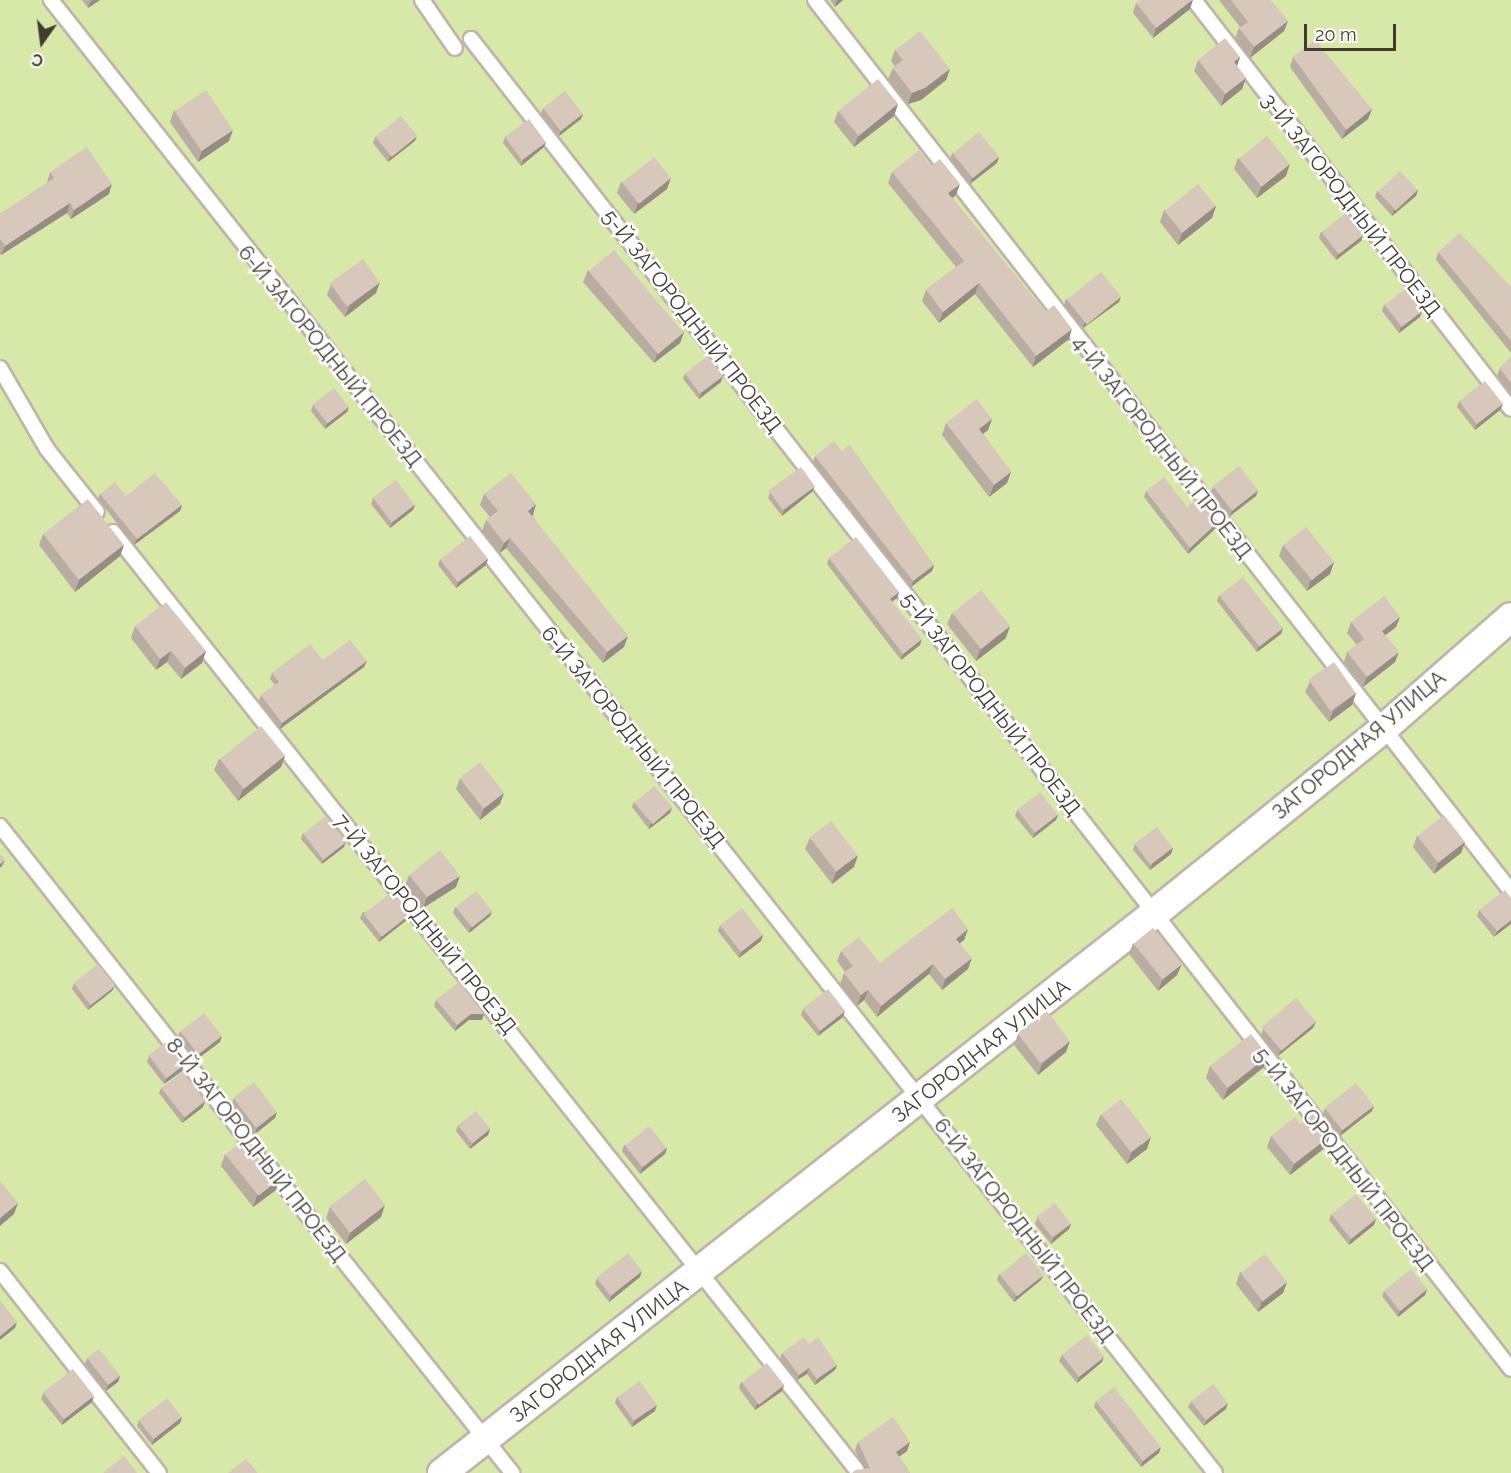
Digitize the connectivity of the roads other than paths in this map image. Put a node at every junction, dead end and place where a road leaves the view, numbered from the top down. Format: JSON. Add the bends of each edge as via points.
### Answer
{"nodes":[{"id":1,"x":51,"y":0,"type":"edge"},
{"id":2,"x":422,"y":0,"type":"edge"},
{"id":3,"x":814,"y":0,"type":"edge"},
{"id":4,"x":1194,"y":0,"type":"edge"},
{"id":5,"x":471,"y":39,"type":"dead end"},
{"id":6,"x":455,"y":48,"type":"dead end"},
{"id":7,"x":0,"y":368,"type":"edge"},
{"id":8,"x":1511,"y":409,"type":"edge"},
{"id":9,"x":1511,"y":617,"type":"edge"},
{"id":10,"x":1382,"y":730,"type":"junction"},
{"id":11,"x":0,"y":826,"type":"edge"},
{"id":12,"x":1511,"y":891,"type":"edge"},
{"id":13,"x":1155,"y":913,"type":"junction"},
{"id":14,"x":921,"y":1098,"type":"junction"},
{"id":15,"x":0,"y":1271,"type":"edge"},
{"id":16,"x":702,"y":1271,"type":"junction"},
{"id":17,"x":1511,"y":1369,"type":"edge"},
{"id":18,"x":485,"y":1440,"type":"junction"},
{"id":19,"x":159,"y":1473,"type":"edge"},
{"id":20,"x":442,"y":1473,"type":"edge"},
{"id":21,"x":512,"y":1473,"type":"edge"},
{"id":22,"x":859,"y":1473,"type":"edge"},
{"id":23,"x":1215,"y":1473,"type":"edge"}],
"edges":[{"from":1,"to":14,"type":"lane","name":"6-Й ЗАГОРОДНЫЙ ПРОЕЗД"},
{"from":2,"to":6,"type":"lane"},
{"from":3,"to":10,"type":"lane","name":"4-Й ЗАГОРОДНЫЙ ПРОЕЗД"},
{"from":4,"to":8,"type":"lane","name":"3-Й ЗАГОРОДНЫЙ ПРОЕЗД"},
{"from":5,"to":13,"type":"lane","name":"5-Й ЗАГОРОДНЫЙ ПРОЕЗД"},
{"from":7,"to":16,"type":"lane","name":"7-Й ЗАГОРОДНЫЙ ПРОЕЗД","via":[[47,449]]},
{"from":9,"to":10,"type":"street","name":"ЗАГОРОДНАЯ УЛИЦА"},
{"from":10,"to":12,"type":"lane","name":"4-Й ЗАГОРОДНЫЙ ПРОЕЗД"},
{"from":10,"to":13,"type":"street","name":"ЗАГОРОДНАЯ УЛИЦА"},
{"from":11,"to":18,"type":"lane","name":"8-Й ЗАГОРОДНЫЙ ПРОЕЗД"},
{"from":13,"to":14,"type":"street","name":"ЗАГОРОДНАЯ УЛИЦА"},
{"from":13,"to":17,"type":"lane","name":"5-Й ЗАГОРОДНЫЙ ПРОЕЗД"},
{"from":14,"to":16,"type":"street","name":"ЗАГОРОДНАЯ УЛИЦА"},
{"from":14,"to":23,"type":"lane","name":"6-Й ЗАГОРОДНЫЙ ПРОЕЗД"},
{"from":15,"to":19,"type":"lane"},
{"from":16,"to":18,"type":"street","name":"ЗАГОРОДНАЯ УЛИЦА"},
{"from":16,"to":22,"type":"lane","name":"7-Й ЗАГОРОДНЫЙ ПРОЕЗД"},
{"from":18,"to":20,"type":"street","name":"ЗАГОРОДНАЯ УЛИЦА"},
{"from":18,"to":21,"type":"lane","name":"8-Й ЗАГОРОДНЫЙ ПРОЕЗД"}]}
